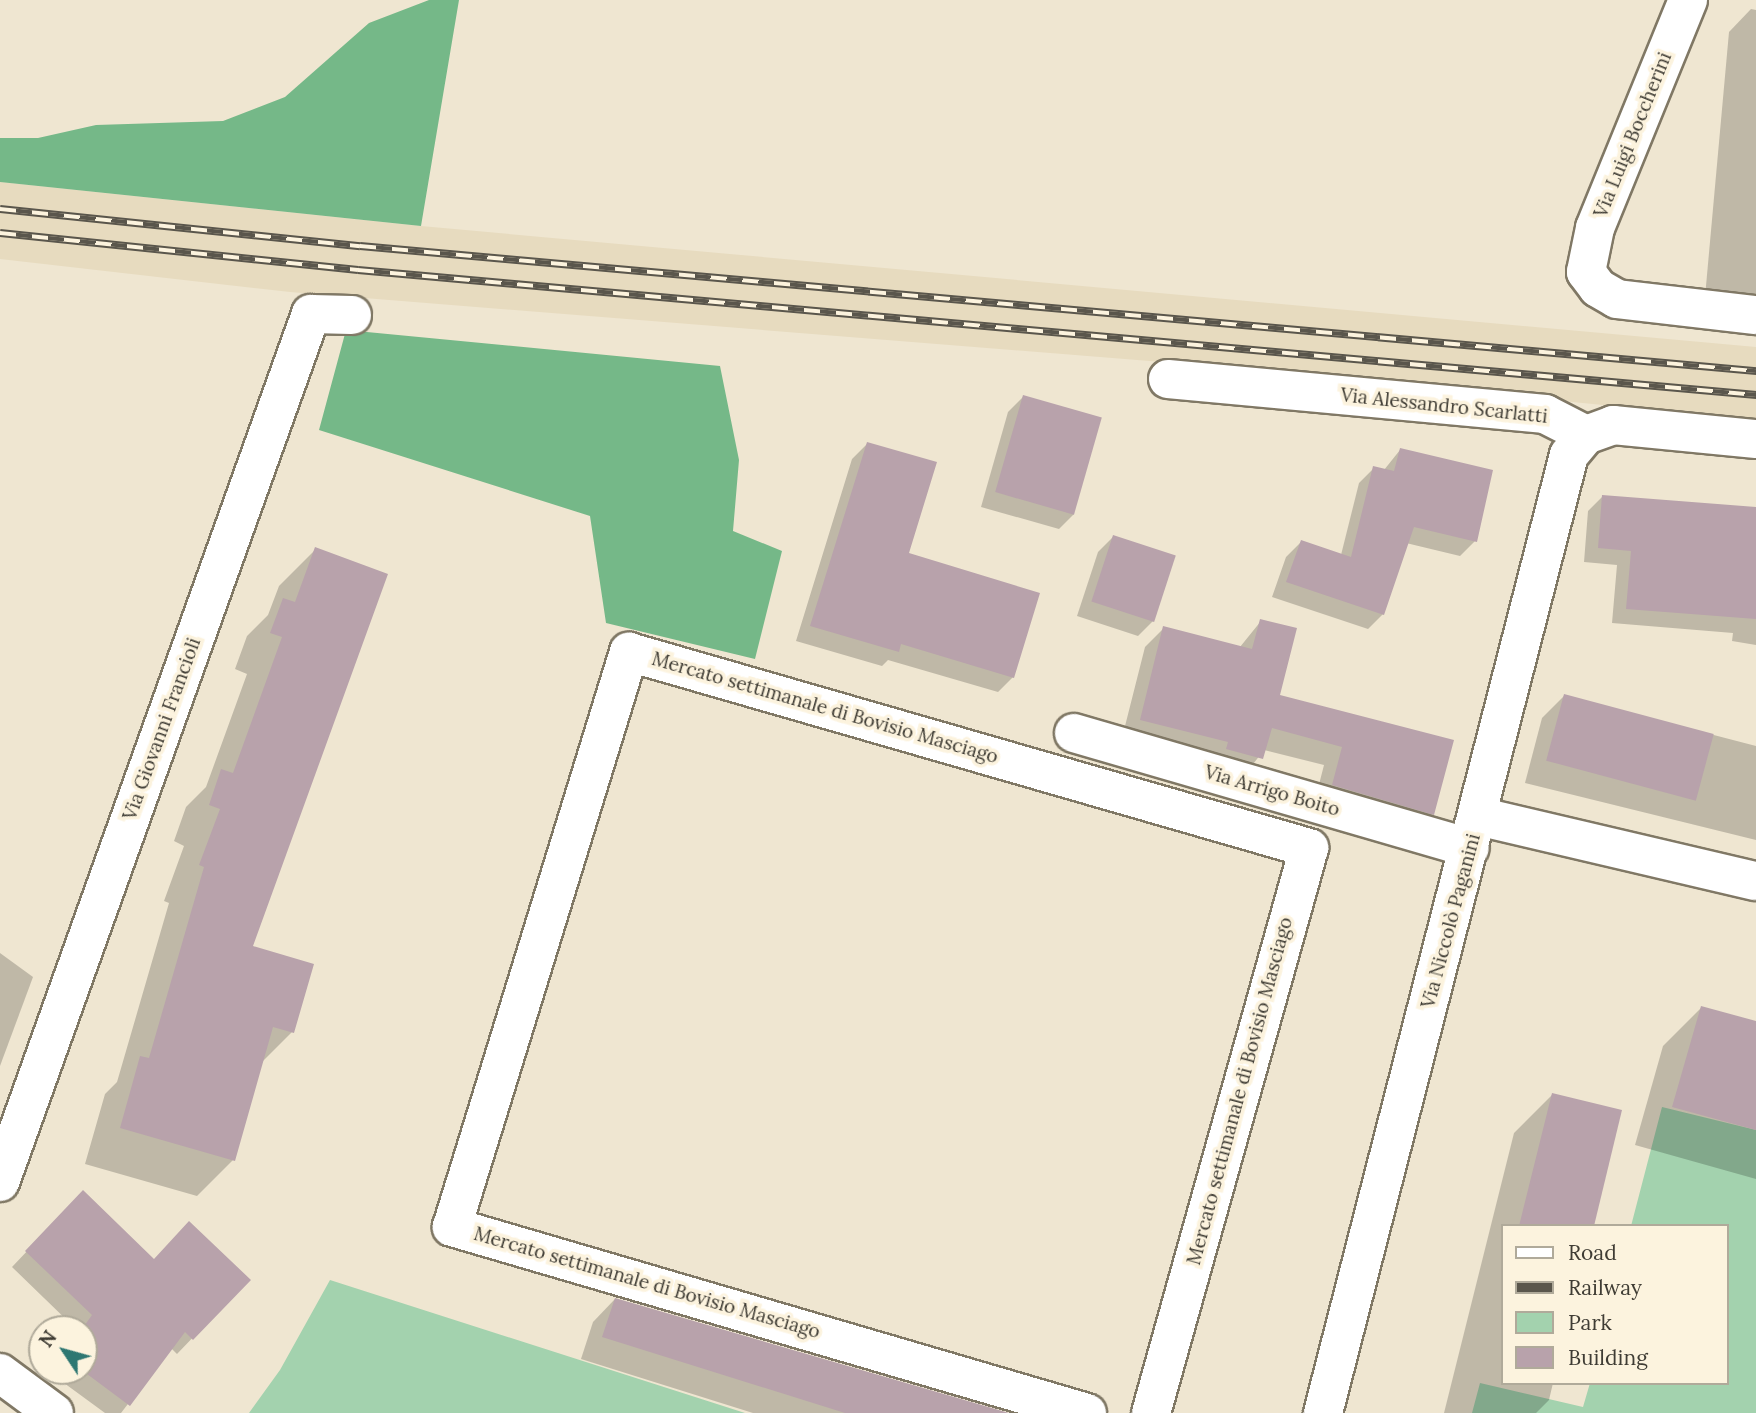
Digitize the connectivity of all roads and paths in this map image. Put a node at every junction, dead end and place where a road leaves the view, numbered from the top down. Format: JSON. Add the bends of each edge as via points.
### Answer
{"nodes":[{"id":1,"x":1688,"y":0,"type":"edge"},
{"id":2,"x":1756,"y":315,"type":"edge"},
{"id":3,"x":352,"y":316,"type":"dead end"},
{"id":4,"x":1168,"y":379,"type":"dead end"},
{"id":5,"x":1586,"y":435,"type":"junction"},
{"id":6,"x":1756,"y":439,"type":"edge"},
{"id":7,"x":1074,"y":733,"type":"dead end"},
{"id":8,"x":1474,"y":832,"type":"junction"},
{"id":9,"x":1756,"y":881,"type":"edge"},
{"id":10,"x":0,"y":1182,"type":"edge"},
{"id":11,"x":0,"y":1373,"type":"edge"},
{"id":12,"x":54,"y":1413,"type":"edge"},
{"id":13,"x":1087,"y":1413,"type":"edge"},
{"id":14,"x":1151,"y":1413,"type":"edge"},
{"id":15,"x":1324,"y":1413,"type":"edge"}],
"edges":[{"from":1,"to":2,"type":"street","name":"Via Luigi Boccherini","via":[[1595,228],[1586,272],[1598,288],[1617,299]]},
{"from":3,"to":10,"type":"street","name":"Via Giovanni Francioli","via":[[311,314]]},
{"from":4,"to":5,"type":"street","name":"Via Alessandro Scarlatti","via":[[1545,414]]},
{"from":5,"to":6,"type":"street","via":[[1613,425]]},
{"from":5,"to":8,"type":"street","name":"Via Niccolò Paganini","via":[[1569,455]]},
{"from":7,"to":8,"type":"street","name":"Via Arrigo Boito"},
{"from":8,"to":9,"type":"street","name":"Via Arrigo Boito"},
{"from":8,"to":15,"type":"street","name":"Via Niccolò Paganini"},
{"from":11,"to":12,"type":"street"},
{"from":13,"to":14,"type":"street","name":"Mercato settimanale di Bovisio Masciago","via":[[452,1227],[629,652],[1309,848]]}]}
